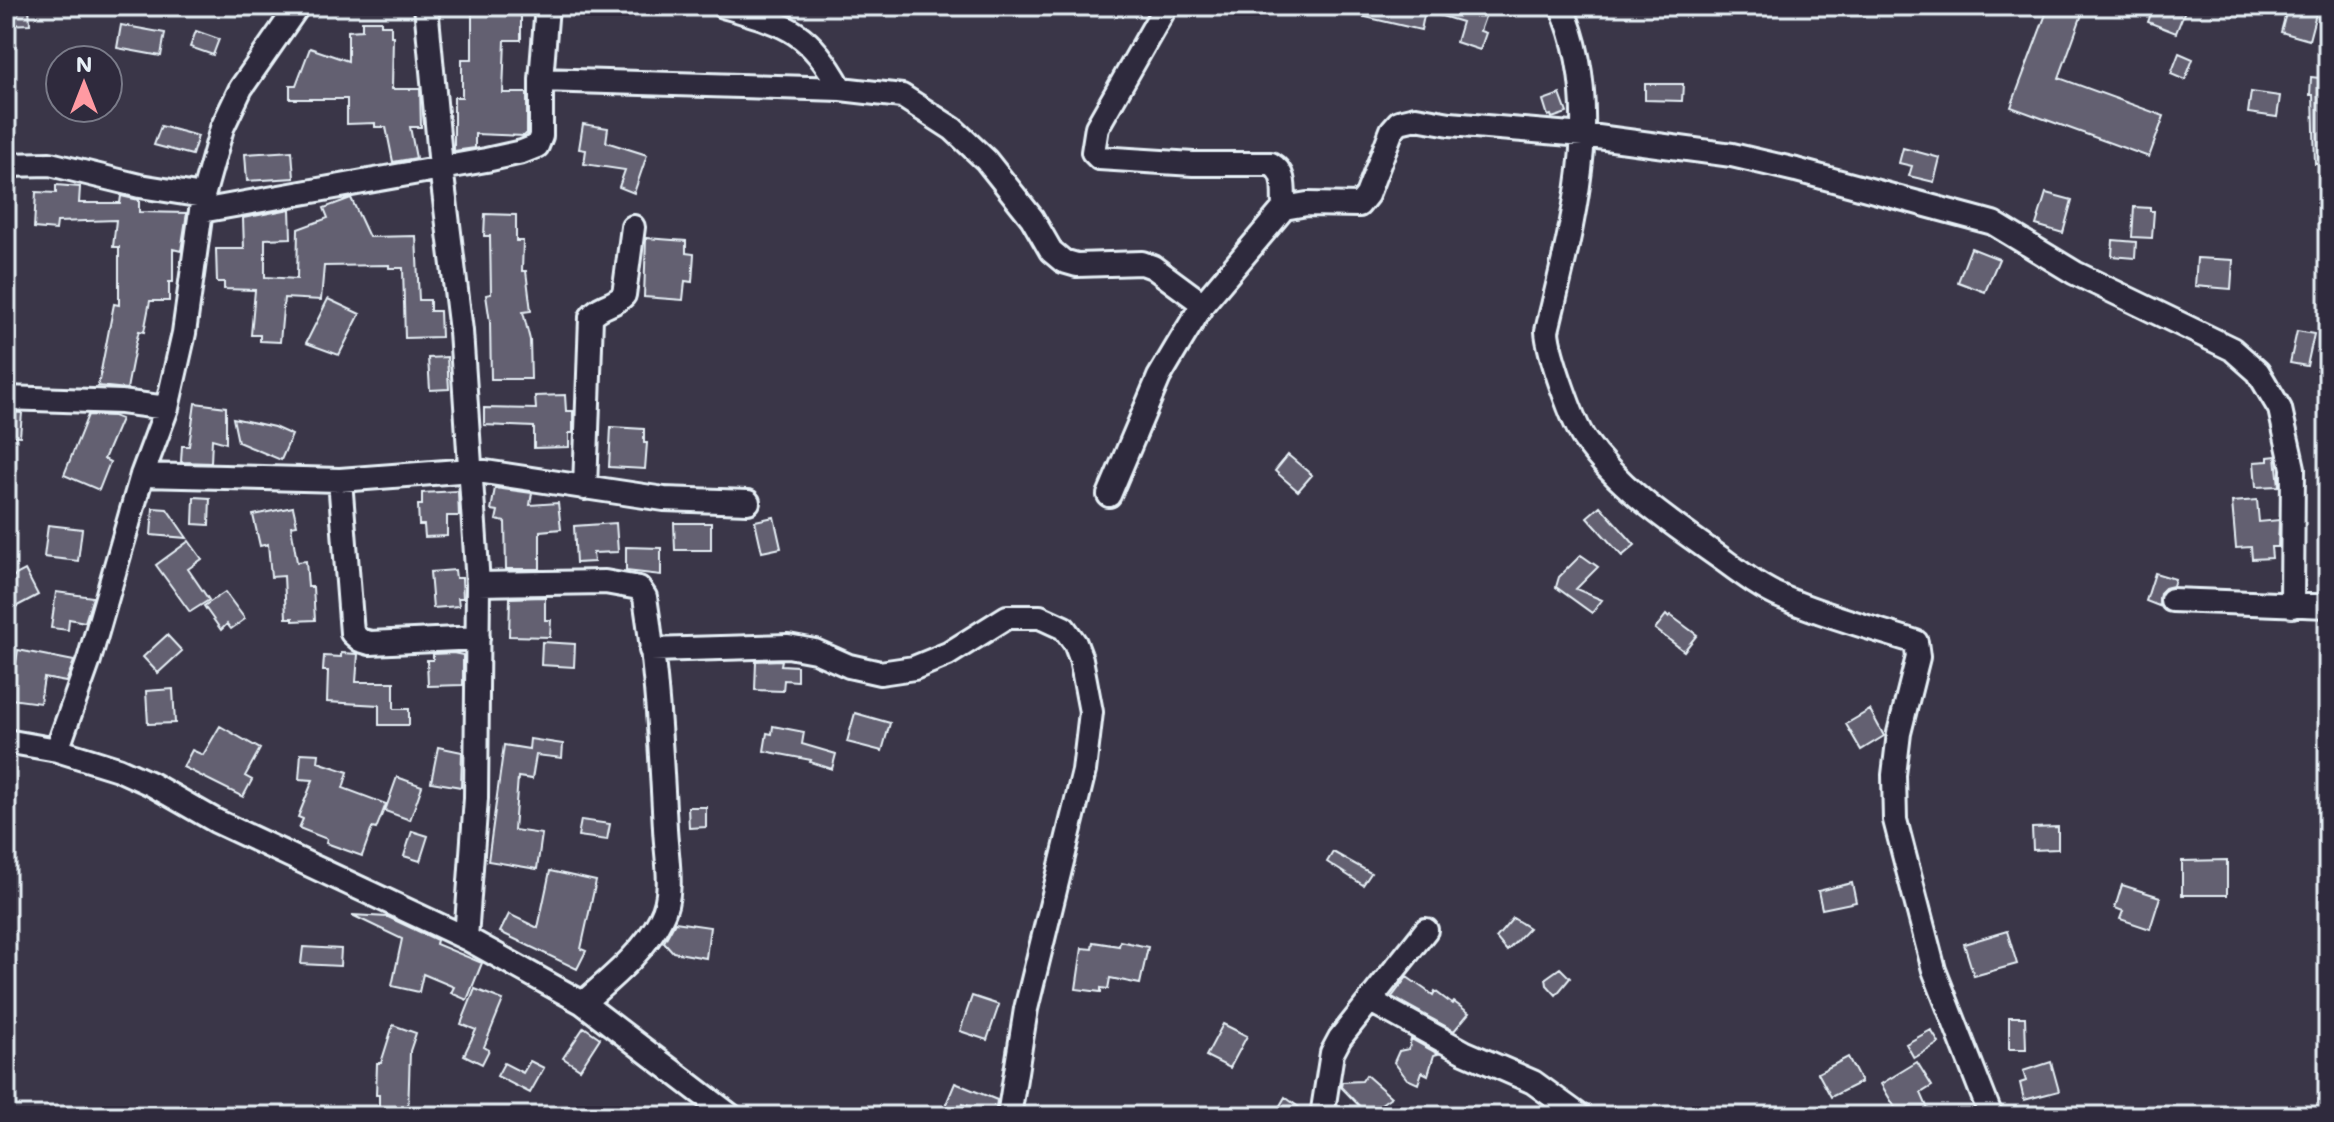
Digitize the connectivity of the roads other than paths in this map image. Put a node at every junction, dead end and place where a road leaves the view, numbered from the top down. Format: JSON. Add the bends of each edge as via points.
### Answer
{"nodes":[{"id":1,"x":298,"y":6,"type":"edge"},
{"id":2,"x":426,"y":6,"type":"edge"},
{"id":3,"x":547,"y":6,"type":"edge"},
{"id":4,"x":723,"y":6,"type":"edge"},
{"id":5,"x":1166,"y":6,"type":"edge"},
{"id":6,"x":1561,"y":6,"type":"edge"},
{"id":7,"x":541,"y":80,"type":"junction"},
{"id":8,"x":841,"y":89,"type":"junction"},
{"id":9,"x":1583,"y":135,"type":"junction"},
{"id":10,"x":6,"y":165,"type":"edge"},
{"id":11,"x":441,"y":167,"type":"junction"},
{"id":12,"x":202,"y":203,"type":"junction"},
{"id":13,"x":1284,"y":208,"type":"junction"},
{"id":14,"x":633,"y":227,"type":"dead end"},
{"id":15,"x":1203,"y":304,"type":"junction"},
{"id":16,"x":6,"y":398,"type":"edge"},
{"id":17,"x":167,"y":408,"type":"junction"},
{"id":18,"x":472,"y":470,"type":"junction"},
{"id":19,"x":142,"y":475,"type":"junction"},
{"id":20,"x":340,"y":480,"type":"junction"},
{"id":21,"x":585,"y":488,"type":"junction"},
{"id":22,"x":1109,"y":495,"type":"dead end"},
{"id":23,"x":748,"y":502,"type":"dead end"},
{"id":24,"x":478,"y":584,"type":"junction"},
{"id":25,"x":2172,"y":600,"type":"dead end"},
{"id":26,"x":2292,"y":606,"type":"junction"},
{"id":27,"x":2328,"y":606,"type":"edge"},
{"id":28,"x":478,"y":638,"type":"junction"},
{"id":29,"x":651,"y":650,"type":"junction"},
{"id":30,"x":6,"y":741,"type":"edge"},
{"id":31,"x":57,"y":750,"type":"junction"},
{"id":32,"x":1426,"y":930,"type":"dead end"},
{"id":33,"x":466,"y":938,"type":"junction"},
{"id":34,"x":1371,"y":1001,"type":"junction"},
{"id":35,"x":583,"y":1003,"type":"junction"},
{"id":36,"x":731,"y":1116,"type":"edge"},
{"id":37,"x":1009,"y":1116,"type":"edge"},
{"id":38,"x":1322,"y":1116,"type":"edge"},
{"id":39,"x":1580,"y":1116,"type":"edge"},
{"id":40,"x":1991,"y":1116,"type":"edge"}],
"edges":[{"from":1,"to":12,"type":"street","via":[[241,88],[222,128]]},
{"from":2,"to":11,"type":"street"},
{"from":3,"to":7,"type":"street"},
{"from":4,"to":8,"type":"street","via":[[775,21],[803,37]]},
{"from":5,"to":13,"type":"street","via":[[1097,127],[1093,152],[1099,158],[1271,164],[1283,176]]},
{"from":6,"to":9,"type":"street","via":[[1581,74]]},
{"from":7,"to":8,"type":"street"},
{"from":7,"to":11,"type":"street","via":[[537,146]]},
{"from":8,"to":15,"type":"street","via":[[902,96],[953,129],[986,160],[1063,261],[1142,263]]},
{"from":9,"to":13,"type":"street","via":[[1406,119],[1392,130],[1359,205]]},
{"from":9,"to":26,"type":"street","via":[[1732,155],[1993,223],[2075,273],[2232,349],[2258,372],[2280,409],[2293,468]]},
{"from":9,"to":40,"type":"street","via":[[1547,331],[1551,356],[1583,438],[1650,505],[1781,597],[1916,642],[1918,657],[1894,775],[1895,820],[1934,970]]},
{"from":10,"to":12,"type":"street","via":[[50,164]]},
{"from":11,"to":12,"type":"street"},
{"from":11,"to":18,"type":"street"},
{"from":12,"to":17,"type":"street","via":[[184,333]]},
{"from":13,"to":15,"type":"street"},
{"from":14,"to":21,"type":"street","via":[[624,295],[591,317]]},
{"from":15,"to":22,"type":"street","via":[[1159,377]]},
{"from":16,"to":17,"type":"street"},
{"from":17,"to":19,"type":"street"},
{"from":18,"to":20,"type":"street"},
{"from":18,"to":21,"type":"street"},
{"from":18,"to":24,"type":"street"},
{"from":19,"to":20,"type":"street"},
{"from":19,"to":31,"type":"street"},
{"from":20,"to":28,"type":"street","via":[[352,633],[370,643]]},
{"from":21,"to":23,"type":"street","via":[[664,499]]},
{"from":24,"to":28,"type":"street"},
{"from":24,"to":29,"type":"street","via":[[605,582],[639,588],[645,597]]},
{"from":25,"to":26,"type":"street"},
{"from":26,"to":27,"type":"street"},
{"from":28,"to":33,"type":"street","via":[[476,798]]},
{"from":29,"to":35,"type":"street","via":[[660,725],[666,904],[639,947]]},
{"from":29,"to":37,"type":"street","via":[[788,646],[880,673],[914,668],[948,654],[1007,617],[1040,617],[1064,628],[1081,659],[1091,712],[1084,771],[1026,1009]]},
{"from":30,"to":31,"type":"street"},
{"from":31,"to":33,"type":"street","via":[[151,784],[216,821]]},
{"from":32,"to":34,"type":"street"},
{"from":33,"to":35,"type":"street"},
{"from":34,"to":38,"type":"street","via":[[1332,1053]]},
{"from":34,"to":39,"type":"street","via":[[1464,1052],[1533,1082]]},
{"from":35,"to":36,"type":"street"}]}
